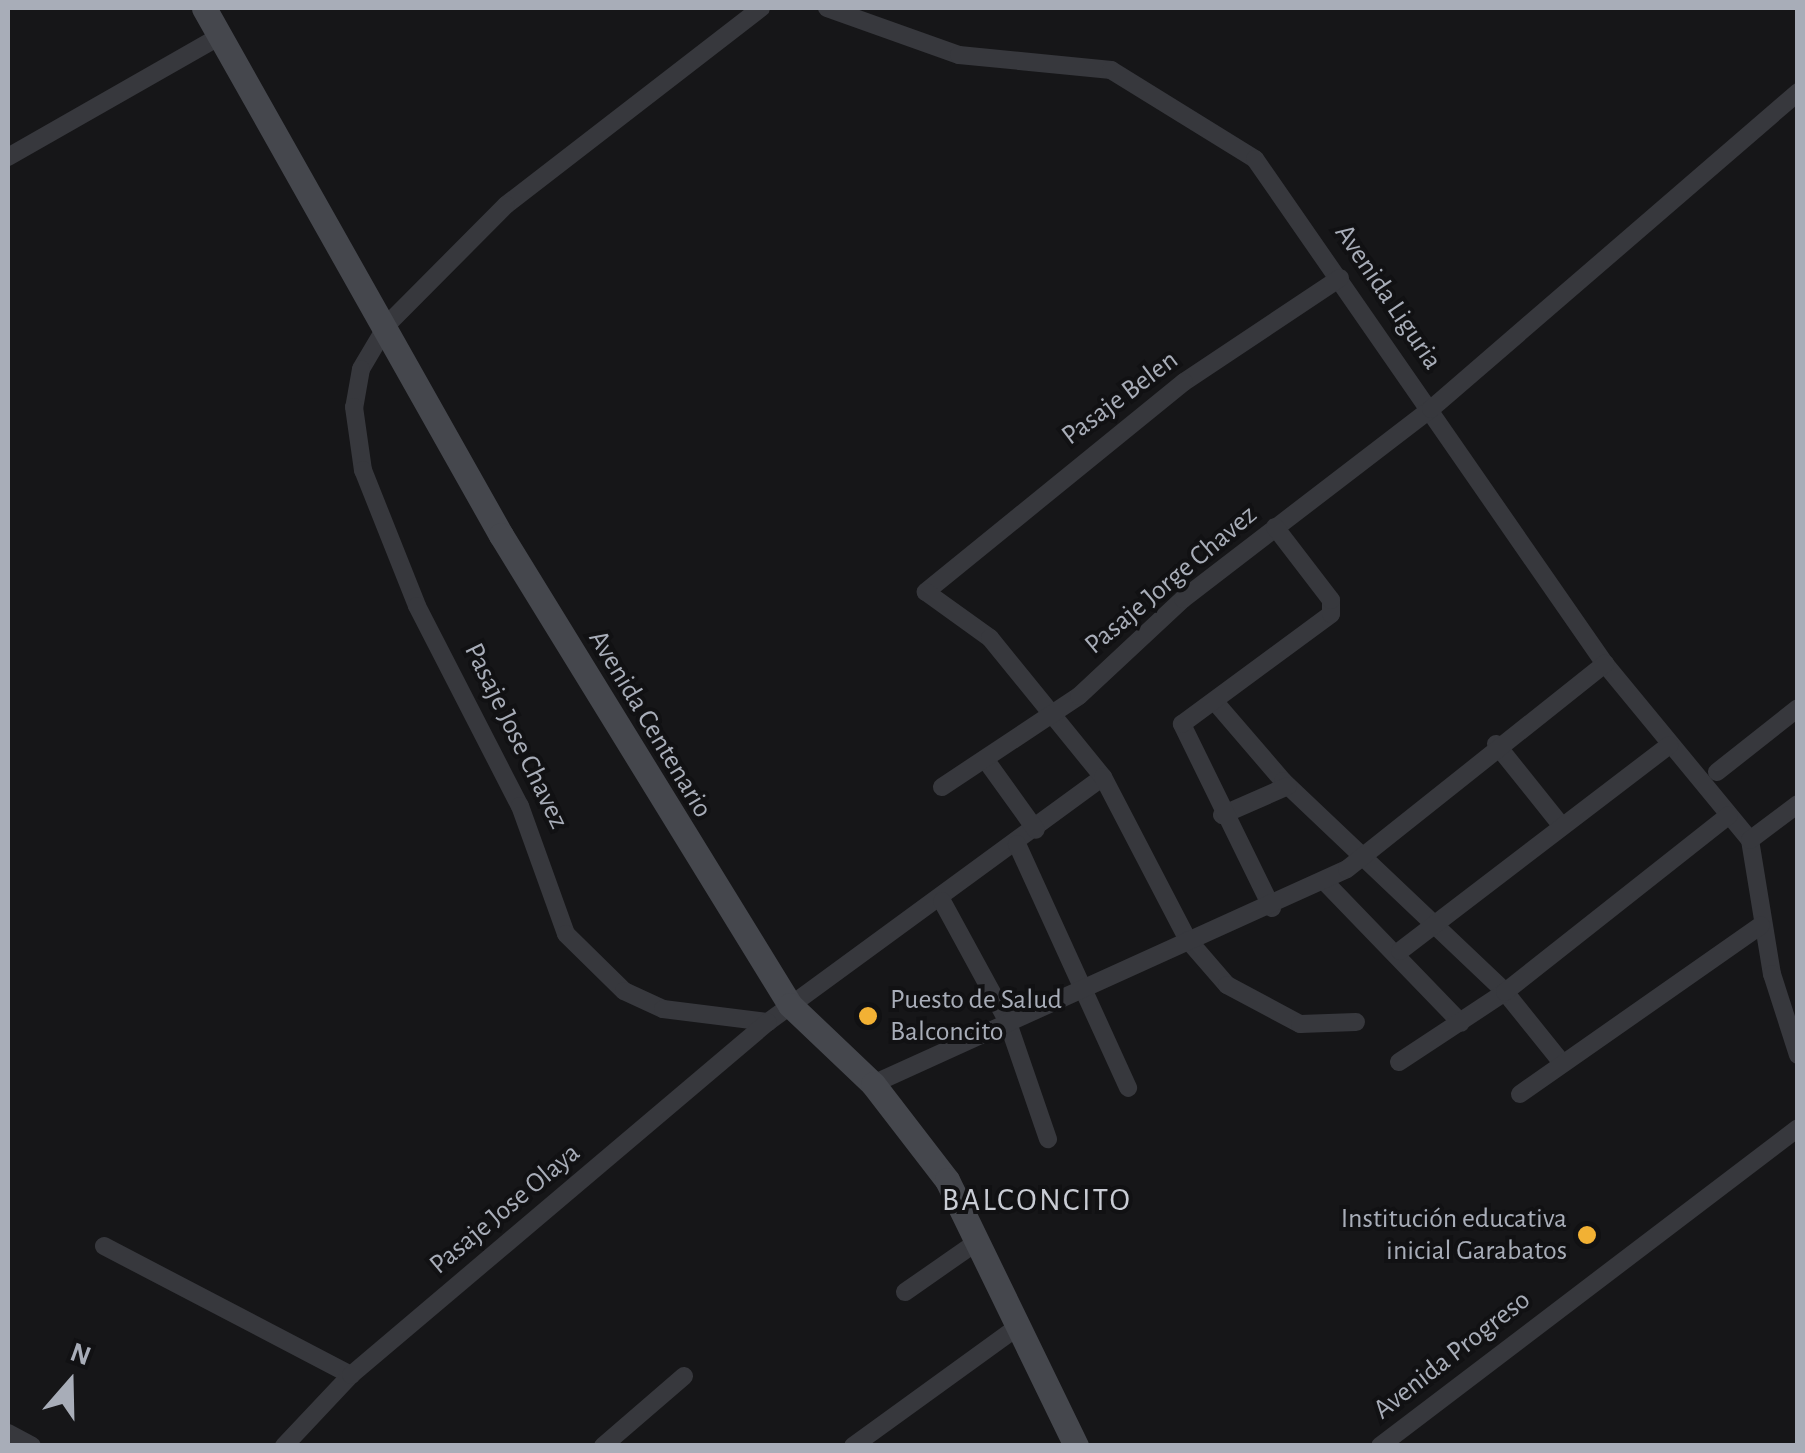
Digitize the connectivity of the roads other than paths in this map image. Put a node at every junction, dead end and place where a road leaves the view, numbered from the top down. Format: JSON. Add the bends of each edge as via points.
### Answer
{"nodes":[{"id":1,"x":204,"y":8,"type":"edge"},
{"id":2,"x":760,"y":8,"type":"edge"},
{"id":3,"x":827,"y":8,"type":"edge"},
{"id":4,"x":220,"y":36,"type":"junction"},
{"id":5,"x":1798,"y":92,"type":"edge"},
{"id":6,"x":8,"y":157,"type":"edge"},
{"id":7,"x":1340,"y":278,"type":"junction"},
{"id":8,"x":387,"y":326,"type":"junction"},
{"id":9,"x":1432,"y":409,"type":"junction"},
{"id":10,"x":1275,"y":526,"type":"junction"},
{"id":11,"x":1606,"y":664,"type":"junction"},
{"id":12,"x":1216,"y":703,"type":"junction"},
{"id":13,"x":1798,"y":708,"type":"edge"},
{"id":14,"x":1048,"y":718,"type":"junction"},
{"id":15,"x":1496,"y":744,"type":"junction"},
{"id":16,"x":1669,"y":745,"type":"junction"},
{"id":17,"x":985,"y":759,"type":"junction"},
{"id":18,"x":1717,"y":772,"type":"dead end"},
{"id":19,"x":1102,"y":777,"type":"junction"},
{"id":20,"x":1288,"y":786,"type":"junction"},
{"id":21,"x":942,"y":787,"type":"dead end"},
{"id":22,"x":1798,"y":804,"type":"edge"},
{"id":23,"x":1222,"y":814,"type":"junction"},
{"id":24,"x":1729,"y":815,"type":"junction"},
{"id":25,"x":1560,"y":824,"type":"junction"},
{"id":26,"x":1036,"y":830,"type":"junction"},
{"id":27,"x":1750,"y":840,"type":"junction"},
{"id":28,"x":1017,"y":844,"type":"junction"},
{"id":29,"x":1364,"y":857,"type":"junction"},
{"id":30,"x":1324,"y":881,"type":"junction"},
{"id":31,"x":942,"y":901,"type":"junction"},
{"id":32,"x":1272,"y":908,"type":"junction"},
{"id":33,"x":1762,"y":925,"type":"junction"},
{"id":34,"x":1440,"y":926,"type":"junction"},
{"id":35,"x":1188,"y":940,"type":"junction"},
{"id":36,"x":1400,"y":951,"type":"junction"},
{"id":37,"x":1087,"y":985,"type":"junction"},
{"id":38,"x":1506,"y":992,"type":"junction"},
{"id":39,"x":790,"y":1004,"type":"junction"},
{"id":40,"x":1007,"y":1020,"type":"junction"},
{"id":41,"x":768,"y":1022,"type":"junction"},
{"id":42,"x":1356,"y":1022,"type":"dead end"},
{"id":43,"x":1460,"y":1023,"type":"junction"},
{"id":44,"x":1798,"y":1055,"type":"edge"},
{"id":45,"x":1398,"y":1062,"type":"dead end"},
{"id":46,"x":1562,"y":1063,"type":"junction"},
{"id":47,"x":873,"y":1084,"type":"junction"},
{"id":48,"x":1128,"y":1088,"type":"dead end"},
{"id":49,"x":1520,"y":1094,"type":"dead end"},
{"id":50,"x":1798,"y":1128,"type":"edge"},
{"id":51,"x":1048,"y":1139,"type":"dead end"},
{"id":52,"x":978,"y":1240,"type":"junction"},
{"id":53,"x":104,"y":1246,"type":"dead end"},
{"id":54,"x":905,"y":1292,"type":"dead end"},
{"id":55,"x":1014,"y":1330,"type":"junction"},
{"id":56,"x":351,"y":1375,"type":"junction"},
{"id":57,"x":684,"y":1376,"type":"dead end"},
{"id":58,"x":8,"y":1433,"type":"edge"},
{"id":59,"x":32,"y":1446,"type":"edge"},
{"id":60,"x":284,"y":1446,"type":"edge"},
{"id":61,"x":603,"y":1446,"type":"edge"},
{"id":62,"x":853,"y":1446,"type":"edge"},
{"id":63,"x":1076,"y":1446,"type":"edge"},
{"id":64,"x":1380,"y":1446,"type":"edge"}],
"edges":[{"from":1,"to":4,"type":"main road","name":"Avenida Centenario"},
{"from":2,"to":8,"type":"street","name":"Pasaje Jose Chavez","via":[[506,205]]},
{"from":3,"to":7,"type":"street","name":"Avenida Liguria","via":[[959,55],[1112,70],[1133,80],[1254,159]]},
{"from":4,"to":6,"type":"street"},
{"from":4,"to":8,"type":"main road","name":"Avenida Centenario"},
{"from":5,"to":9,"type":"street","name":"Pasaje Jorge Chavez"},
{"from":7,"to":9,"type":"street","name":"Avenida Liguria"},
{"from":7,"to":14,"type":"street","name":"Pasaje Belen","via":[[1184,382],[927,584],[930,600],[990,638]]},
{"from":8,"to":39,"type":"main road","name":"Avenida Centenario","via":[[510,552]]},
{"from":8,"to":41,"type":"street","name":"Pasaje Jose Chavez","via":[[361,369],[354,407],[363,470],[417,606],[462,678],[540,852],[566,934],[624,991],[663,1009]]},
{"from":9,"to":10,"type":"street","name":"Pasaje Jorge Chavez"},
{"from":9,"to":11,"type":"street","name":"Avenida Liguria"},
{"from":10,"to":12,"type":"street","via":[[1331,600],[1331,614]]},
{"from":10,"to":14,"type":"street","name":"Pasaje Jorge Chavez"},
{"from":11,"to":15,"type":"street"},
{"from":11,"to":16,"type":"street","name":"Avenida Liguria"},
{"from":12,"to":20,"type":"street"},
{"from":12,"to":23,"type":"street","via":[[1182,724]]},
{"from":13,"to":18,"type":"street"},
{"from":14,"to":17,"type":"street","name":"Pasaje Jorge Chavez"},
{"from":14,"to":19,"type":"street"},
{"from":15,"to":25,"type":"street"},
{"from":15,"to":29,"type":"street"},
{"from":16,"to":24,"type":"street","name":"Avenida Liguria"},
{"from":16,"to":25,"type":"street"},
{"from":17,"to":21,"type":"street","name":"Pasaje Jorge Chavez"},
{"from":17,"to":26,"type":"street"},
{"from":19,"to":26,"type":"street"},
{"from":19,"to":35,"type":"street"},
{"from":20,"to":23,"type":"street"},
{"from":20,"to":29,"type":"street"},
{"from":22,"to":27,"type":"street"},
{"from":23,"to":32,"type":"street"},
{"from":24,"to":27,"type":"street","name":"Avenida Liguria"},
{"from":24,"to":38,"type":"street"},
{"from":25,"to":34,"type":"street"},
{"from":26,"to":28,"type":"street"},
{"from":27,"to":33,"type":"street"},
{"from":28,"to":31,"type":"street"},
{"from":28,"to":37,"type":"street"},
{"from":29,"to":30,"type":"street"},
{"from":29,"to":34,"type":"street"},
{"from":30,"to":32,"type":"street"},
{"from":30,"to":36,"type":"street"},
{"from":31,"to":39,"type":"street"},
{"from":31,"to":40,"type":"street"},
{"from":32,"to":35,"type":"street"},
{"from":33,"to":44,"type":"street"},
{"from":33,"to":46,"type":"street"},
{"from":34,"to":36,"type":"street"},
{"from":34,"to":38,"type":"street"},
{"from":35,"to":37,"type":"street"},
{"from":35,"to":42,"type":"street","via":[[1257,1006],[1324,1030]]},
{"from":36,"to":43,"type":"street"},
{"from":37,"to":40,"type":"street"},
{"from":37,"to":48,"type":"street"},
{"from":38,"to":43,"type":"street"},
{"from":38,"to":46,"type":"street"},
{"from":39,"to":41,"type":"street"},
{"from":39,"to":47,"type":"main road","name":"Avenida Centenario"},
{"from":40,"to":47,"type":"street"},
{"from":40,"to":51,"type":"street"},
{"from":41,"to":56,"type":"street","name":"Pasaje Jose Olaya"},
{"from":43,"to":45,"type":"street"},
{"from":46,"to":49,"type":"street"},
{"from":47,"to":52,"type":"main road","name":"Avenida Centenario","via":[[923,1142]]},
{"from":50,"to":64,"type":"street","name":"Avenida Progreso"},
{"from":52,"to":54,"type":"street"},
{"from":52,"to":55,"type":"main road","name":"Avenida Centenario"},
{"from":53,"to":56,"type":"street"},
{"from":55,"to":62,"type":"street"},
{"from":55,"to":63,"type":"main road","name":"Avenida Centenario"},
{"from":56,"to":60,"type":"street","name":"Pasaje Jose Olaya"},
{"from":57,"to":61,"type":"street"},
{"from":58,"to":59,"type":"street"}]}
